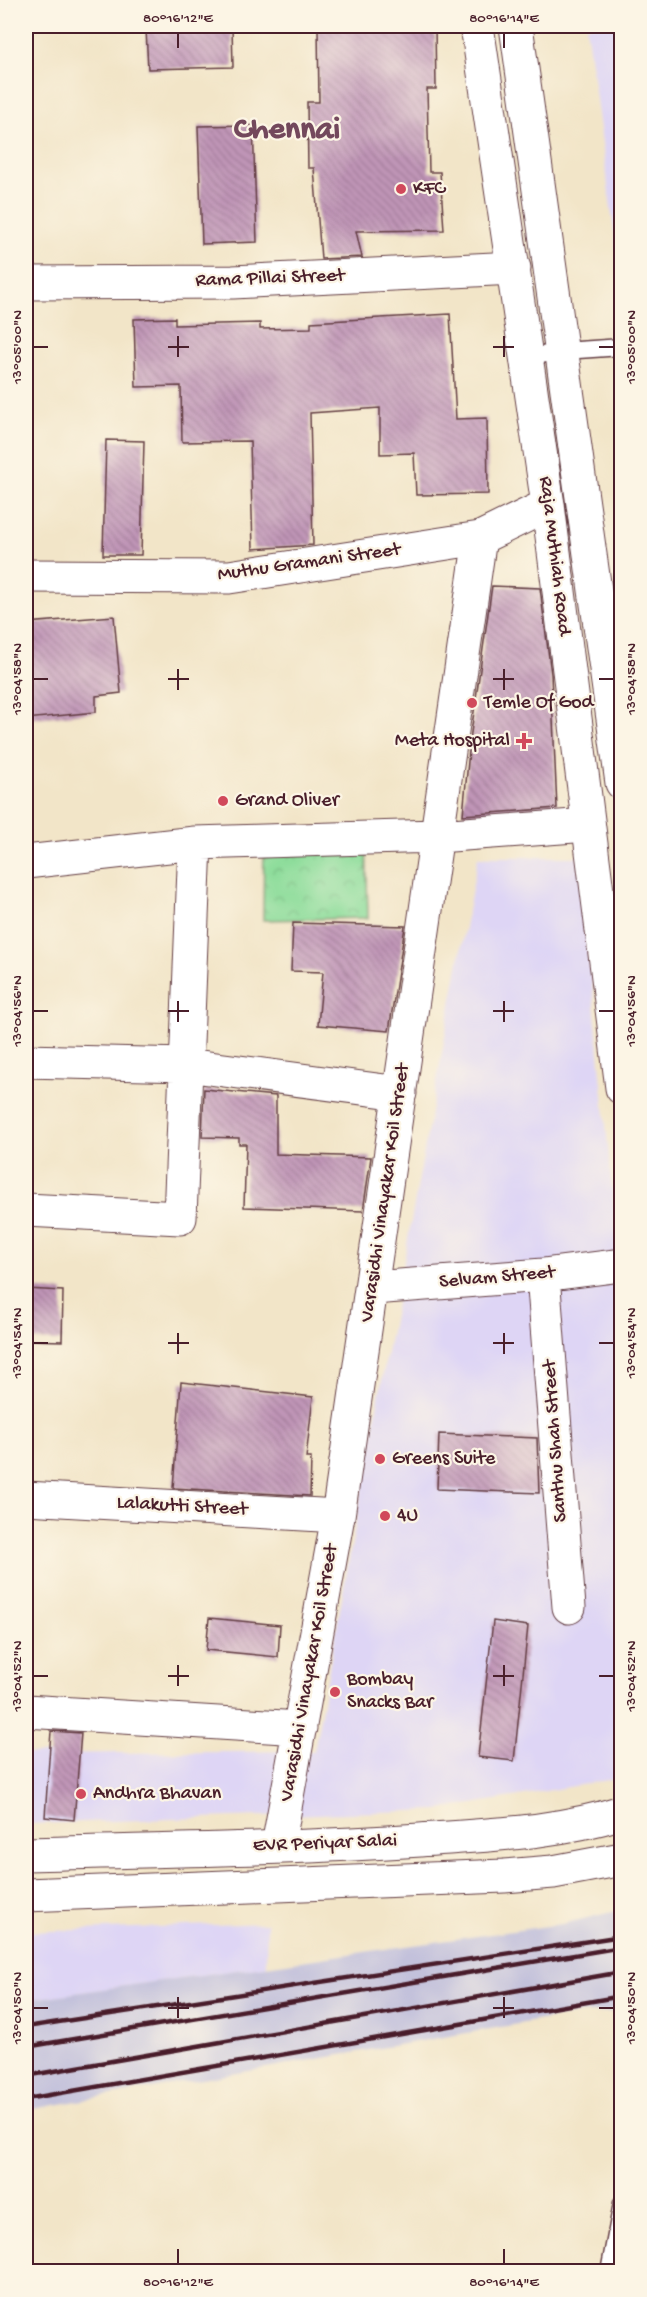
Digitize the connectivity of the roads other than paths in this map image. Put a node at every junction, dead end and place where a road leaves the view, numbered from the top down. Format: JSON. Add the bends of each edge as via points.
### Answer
{"nodes":[{"id":1,"x":477,"y":26,"type":"edge"},
{"id":2,"x":516,"y":26,"type":"edge"},
{"id":3,"x":514,"y":267,"type":"junction"},
{"id":4,"x":26,"y":283,"type":"edge"},
{"id":5,"x":621,"y":347,"type":"edge"},
{"id":6,"x":563,"y":351,"type":"junction"},
{"id":7,"x":525,"y":358,"type":"junction"},
{"id":8,"x":548,"y":505,"type":"junction"},
{"id":9,"x":480,"y":538,"type":"junction"},
{"id":10,"x":26,"y":576,"type":"edge"},
{"id":11,"x":621,"y":783,"type":"edge"},
{"id":12,"x":588,"y":825,"type":"junction"},
{"id":13,"x":437,"y":836,"type":"junction"},
{"id":14,"x":195,"y":843,"type":"junction"},
{"id":15,"x":26,"y":862,"type":"edge"},
{"id":16,"x":26,"y":1061,"type":"edge"},
{"id":17,"x":186,"y":1065,"type":"junction"},
{"id":18,"x":621,"y":1088,"type":"edge"},
{"id":19,"x":400,"y":1093,"type":"junction"},
{"id":20,"x":26,"y":1210,"type":"edge"},
{"id":21,"x":621,"y":1265,"type":"edge"},
{"id":22,"x":543,"y":1275,"type":"junction"},
{"id":23,"x":373,"y":1288,"type":"junction"},
{"id":24,"x":26,"y":1498,"type":"edge"},
{"id":25,"x":338,"y":1515,"type":"junction"},
{"id":26,"x":569,"y":1607,"type":"dead end"},
{"id":27,"x":26,"y":1711,"type":"edge"},
{"id":28,"x":300,"y":1728,"type":"junction"},
{"id":29,"x":621,"y":1812,"type":"edge"},
{"id":30,"x":278,"y":1846,"type":"junction"},
{"id":31,"x":26,"y":1854,"type":"edge"},
{"id":32,"x":621,"y":1859,"type":"edge"},
{"id":33,"x":26,"y":1895,"type":"edge"},
{"id":34,"x":621,"y":2203,"type":"edge"},
{"id":35,"x":609,"y":2271,"type":"edge"}],
"edges":[{"from":1,"to":3,"type":"street","name":"Raja Muthiah Road"},
{"from":2,"to":6,"type":"street","name":"Raja Muthiah Road"},
{"from":3,"to":4,"type":"street","name":"Rama Pillai Street","via":[[233,282]]},
{"from":3,"to":7,"type":"street","name":"Raja Muthiah Road"},
{"from":5,"to":6,"type":"lane"},
{"from":6,"to":7,"type":"lane"},
{"from":6,"to":11,"type":"street","name":"Raja Muthiah Road"},
{"from":7,"to":8,"type":"street","name":"Raja Muthiah Road"},
{"from":8,"to":9,"type":"street","name":"Muthu Gramani Street"},
{"from":8,"to":12,"type":"street","name":"Raja Muthiah Road"},
{"from":9,"to":10,"type":"street","name":"Muthu Gramani Street","via":[[229,577]]},
{"from":9,"to":13,"type":"street","name":"Varasidhi Vinayakar Koil Street"},
{"from":12,"to":13,"type":"street"},
{"from":12,"to":18,"type":"street","name":"Raja Muthiah Road"},
{"from":13,"to":14,"type":"street"},
{"from":13,"to":19,"type":"street","name":"Varasidhi Vinayakar Koil Street"},
{"from":14,"to":15,"type":"street"},
{"from":14,"to":17,"type":"street"},
{"from":16,"to":17,"type":"street"},
{"from":17,"to":19,"type":"street"},
{"from":17,"to":20,"type":"street","via":[[180,1218]]},
{"from":19,"to":23,"type":"street","name":"Varasidhi Vinayakar Koil Street"},
{"from":21,"to":22,"type":"street","name":"Selvam Street"},
{"from":22,"to":23,"type":"street","name":"Selvam Street"},
{"from":22,"to":26,"type":"street","name":"Santhu Shah Street"},
{"from":23,"to":25,"type":"street","name":"Varasidhi Vinayakar Koil Street"},
{"from":24,"to":25,"type":"street","name":"Lalakutti Street"},
{"from":25,"to":28,"type":"street","name":"Varasidhi Vinayakar Koil Street"},
{"from":27,"to":28,"type":"street"},
{"from":28,"to":30,"type":"street","name":"Varasidhi Vinayakar Koil Street"},
{"from":29,"to":30,"type":"street","name":"EVR Periyar Salai","via":[[545,1829]]},
{"from":30,"to":31,"type":"street","name":"EVR Periyar Salai"},
{"from":32,"to":33,"type":"street","name":"EVR Periyar Salai","via":[[553,1872],[504,1876]]},
{"from":34,"to":35,"type":"lane"}]}
